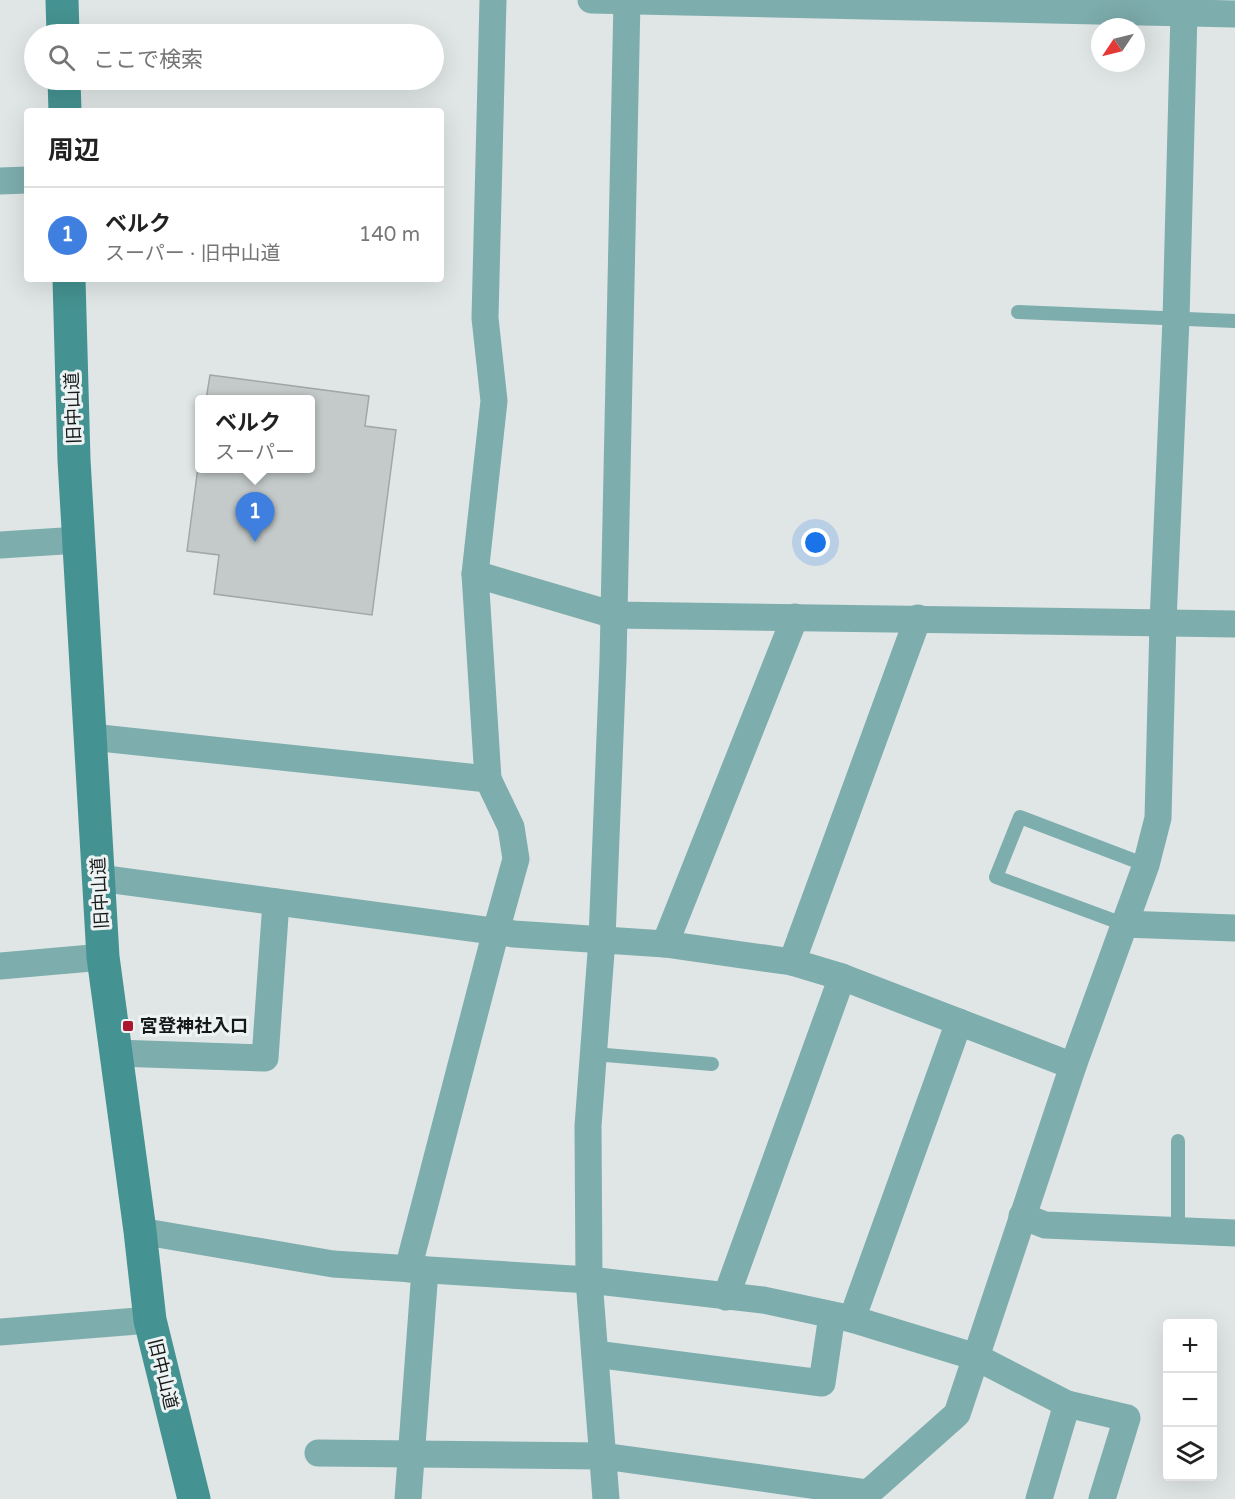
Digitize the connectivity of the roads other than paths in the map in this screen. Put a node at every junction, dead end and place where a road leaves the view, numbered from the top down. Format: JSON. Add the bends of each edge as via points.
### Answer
{"nodes":[{"id":1,"x":62,"y":0,"type":"edge"},
{"id":2,"x":493,"y":0,"type":"edge"},
{"id":3,"x":591,"y":0,"type":"edge"},
{"id":4,"x":627,"y":1,"type":"edge"},
{"id":5,"x":1184,"y":13,"type":"junction"},
{"id":6,"x":1235,"y":14,"type":"edge"},
{"id":7,"x":63,"y":24,"type":"edge"},
{"id":8,"x":64,"y":90,"type":"edge"},
{"id":9,"x":65,"y":108,"type":"edge"},
{"id":10,"x":24,"y":180,"type":"edge"},
{"id":11,"x":0,"y":182,"type":"edge"},
{"id":12,"x":69,"y":282,"type":"edge"},
{"id":13,"x":1018,"y":312,"type":"dead end"},
{"id":14,"x":1176,"y":319,"type":"junction"},
{"id":15,"x":1235,"y":321,"type":"edge"},
{"id":16,"x":79,"y":540,"type":"junction"},
{"id":17,"x":0,"y":545,"type":"edge"},
{"id":18,"x":475,"y":574,"type":"junction"},
{"id":19,"x":614,"y":615,"type":"junction"},
{"id":20,"x":795,"y":617,"type":"junction"},
{"id":21,"x":918,"y":618,"type":"junction"},
{"id":22,"x":1162,"y":622,"type":"junction"},
{"id":23,"x":1235,"y":624,"type":"edge"},
{"id":24,"x":91,"y":737,"type":"junction"},
{"id":25,"x":488,"y":779,"type":"junction"},
{"id":26,"x":1146,"y":865,"type":"junction"},
{"id":27,"x":99,"y":878,"type":"junction"},
{"id":28,"x":276,"y":902,"type":"junction"},
{"id":29,"x":1123,"y":924,"type":"junction"},
{"id":30,"x":1235,"y":928,"type":"edge"},
{"id":31,"x":496,"y":931,"type":"junction"},
{"id":32,"x":602,"y":939,"type":"junction"},
{"id":33,"x":665,"y":944,"type":"junction"},
{"id":34,"x":103,"y":957,"type":"junction"},
{"id":35,"x":792,"y":962,"type":"junction"},
{"id":36,"x":0,"y":966,"type":"edge"},
{"id":37,"x":842,"y":977,"type":"junction"},
{"id":38,"x":958,"y":1022,"type":"junction"},
{"id":39,"x":116,"y":1053,"type":"junction"},
{"id":40,"x":594,"y":1054,"type":"junction"},
{"id":41,"x":712,"y":1064,"type":"dead end"},
{"id":42,"x":1073,"y":1066,"type":"junction"},
{"id":43,"x":1178,"y":1142,"type":"dead end"},
{"id":44,"x":1022,"y":1216,"type":"junction"},
{"id":45,"x":1178,"y":1230,"type":"junction"},
{"id":46,"x":140,"y":1231,"type":"junction"},
{"id":47,"x":1235,"y":1233,"type":"edge"},
{"id":48,"x":417,"y":1269,"type":"junction"},
{"id":49,"x":588,"y":1280,"type":"junction"},
{"id":50,"x":726,"y":1297,"type":"junction"},
{"id":51,"x":842,"y":1317,"type":"junction"},
{"id":52,"x":150,"y":1320,"type":"junction"},
{"id":53,"x":0,"y":1332,"type":"edge"},
{"id":54,"x":595,"y":1354,"type":"junction"},
{"id":55,"x":976,"y":1357,"type":"junction"},
{"id":56,"x":1066,"y":1404,"type":"junction"},
{"id":57,"x":318,"y":1453,"type":"dead end"},
{"id":58,"x":411,"y":1455,"type":"junction"},
{"id":59,"x":603,"y":1456,"type":"junction"},
{"id":60,"x":866,"y":1496,"type":"edge"},
{"id":61,"x":194,"y":1499,"type":"edge"},
{"id":62,"x":408,"y":1499,"type":"edge"},
{"id":63,"x":606,"y":1499,"type":"edge"},
{"id":64,"x":1039,"y":1499,"type":"edge"},
{"id":65,"x":1102,"y":1499,"type":"edge"}],
"edges":[{"from":1,"to":7,"type":"main road"},
{"from":2,"to":18,"type":"street","via":[[485,318],[494,401]]},
{"from":3,"to":4,"type":"street"},
{"from":4,"to":5,"type":"street"},
{"from":4,"to":19,"type":"street"},
{"from":5,"to":6,"type":"street"},
{"from":5,"to":14,"type":"street"},
{"from":8,"to":9,"type":"main road"},
{"from":10,"to":11,"type":"street"},
{"from":12,"to":16,"type":"main road","name":"旧中山道"},
{"from":13,"to":14,"type":"lane"},
{"from":14,"to":15,"type":"lane"},
{"from":14,"to":22,"type":"street"},
{"from":16,"to":17,"type":"street"},
{"from":16,"to":24,"type":"main road","name":"旧中山道"},
{"from":18,"to":19,"type":"street"},
{"from":18,"to":25,"type":"street"},
{"from":19,"to":20,"type":"street"},
{"from":19,"to":32,"type":"street"},
{"from":20,"to":21,"type":"street"},
{"from":20,"to":33,"type":"street"},
{"from":21,"to":22,"type":"street"},
{"from":21,"to":35,"type":"street"},
{"from":22,"to":23,"type":"street"},
{"from":22,"to":26,"type":"street","via":[[1158,818]]},
{"from":24,"to":25,"type":"street"},
{"from":24,"to":27,"type":"main road","name":"旧中山道"},
{"from":25,"to":31,"type":"street","via":[[511,827],[516,859]]},
{"from":26,"to":29,"type":"street"},
{"from":26,"to":29,"type":"lane","via":[[1020,817],[996,877]]},
{"from":27,"to":28,"type":"street"},
{"from":27,"to":34,"type":"main road","name":"旧中山道"},
{"from":28,"to":31,"type":"street"},
{"from":28,"to":39,"type":"street","via":[[265,1058]]},
{"from":29,"to":30,"type":"street"},
{"from":29,"to":42,"type":"street"},
{"from":31,"to":32,"type":"street"},
{"from":31,"to":48,"type":"street"},
{"from":32,"to":33,"type":"street"},
{"from":32,"to":40,"type":"street"},
{"from":33,"to":35,"type":"street"},
{"from":34,"to":36,"type":"street"},
{"from":34,"to":39,"type":"main road","name":"旧中山道"},
{"from":35,"to":37,"type":"street"},
{"from":37,"to":38,"type":"street"},
{"from":37,"to":50,"type":"street"},
{"from":38,"to":42,"type":"street"},
{"from":38,"to":51,"type":"street"},
{"from":39,"to":46,"type":"main road","name":"旧中山道"},
{"from":40,"to":41,"type":"lane"},
{"from":40,"to":49,"type":"street","via":[[588,1126]]},
{"from":42,"to":44,"type":"street"},
{"from":43,"to":45,"type":"lane"},
{"from":44,"to":45,"type":"street","via":[[1045,1225]]},
{"from":44,"to":55,"type":"street"},
{"from":45,"to":47,"type":"street"},
{"from":46,"to":48,"type":"street","via":[[333,1264]]},
{"from":46,"to":52,"type":"main road","name":"旧中山道"},
{"from":48,"to":49,"type":"street"},
{"from":48,"to":58,"type":"street"},
{"from":49,"to":50,"type":"street"},
{"from":49,"to":54,"type":"street"},
{"from":50,"to":51,"type":"street","via":[[764,1300]]},
{"from":51,"to":54,"type":"street","via":[[822,1383]]},
{"from":51,"to":55,"type":"street"},
{"from":52,"to":53,"type":"street"},
{"from":52,"to":61,"type":"main road","name":"旧中山道"},
{"from":54,"to":59,"type":"street"},
{"from":55,"to":56,"type":"street"},
{"from":55,"to":60,"type":"street","via":[[957,1414]]},
{"from":56,"to":64,"type":"street"},
{"from":56,"to":65,"type":"street","via":[[1126,1418]]},
{"from":57,"to":58,"type":"street"},
{"from":58,"to":59,"type":"street"},
{"from":58,"to":62,"type":"street"},
{"from":59,"to":60,"type":"street"},
{"from":59,"to":63,"type":"street"}]}
